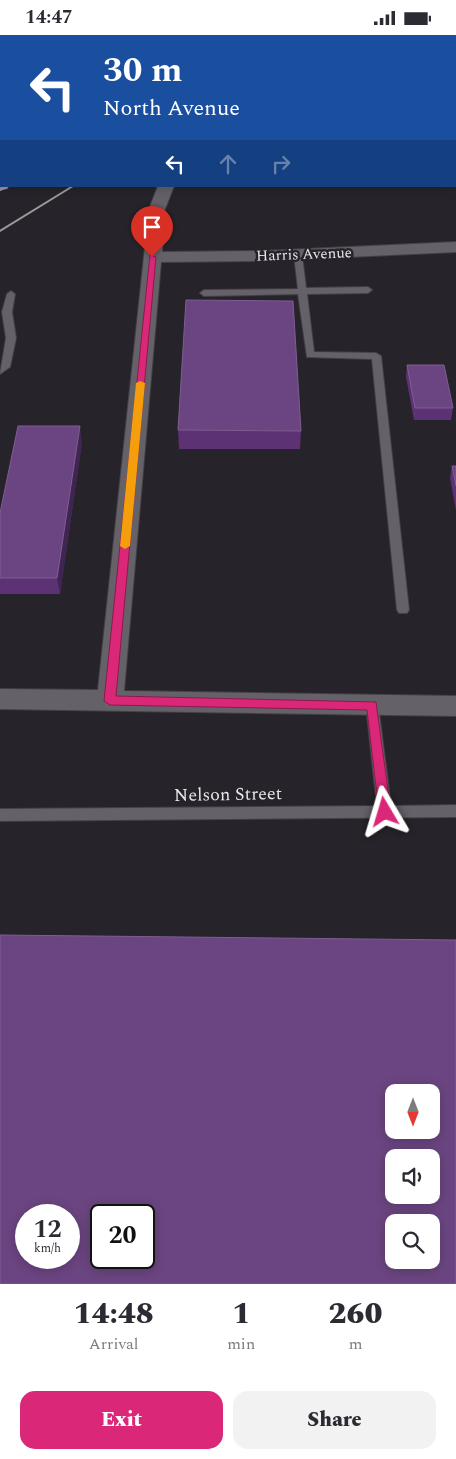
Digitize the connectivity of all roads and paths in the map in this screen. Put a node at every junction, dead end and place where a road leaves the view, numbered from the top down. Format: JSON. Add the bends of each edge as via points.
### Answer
{"nodes":[{"id":1,"x":166,"y":187,"type":"edge"},
{"id":2,"x":456,"y":247,"type":"edge"},
{"id":3,"x":298,"y":255,"type":"junction"},
{"id":4,"x":152,"y":257,"type":"junction"},
{"id":5,"x":368,"y":290,"type":"dead end"},
{"id":6,"x":303,"y":291,"type":"junction"},
{"id":7,"x":204,"y":293,"type":"dead end"},
{"id":8,"x":11,"y":295,"type":"dead end"},
{"id":9,"x":0,"y":371,"type":"edge"},
{"id":10,"x":403,"y":610,"type":"dead end"},
{"id":11,"x":0,"y":699,"type":"edge"},
{"id":12,"x":110,"y":701,"type":"junction"},
{"id":13,"x":372,"y":705,"type":"junction"},
{"id":14,"x":456,"y":706,"type":"edge"},
{"id":15,"x":456,"y":811,"type":"edge"},
{"id":16,"x":385,"y":812,"type":"junction"},
{"id":17,"x":0,"y":815,"type":"edge"}],
"edges":[{"from":1,"to":4,"type":"street","via":[[157,209]]},
{"from":2,"to":3,"type":"street","name":"Harris Avenue"},
{"from":3,"to":4,"type":"street","name":"Harris Avenue"},
{"from":3,"to":6,"type":"lane"},
{"from":4,"to":12,"type":"street"},
{"from":5,"to":6,"type":"lane"},
{"from":6,"to":7,"type":"lane"},
{"from":6,"to":10,"type":"lane","via":[[310,355],[376,356]]},
{"from":8,"to":9,"type":"lane","via":[[7,312],[11,338],[5,367]]},
{"from":11,"to":12,"type":"street"},
{"from":12,"to":13,"type":"street"},
{"from":13,"to":14,"type":"street"},
{"from":13,"to":16,"type":"lane"},
{"from":15,"to":16,"type":"lane","name":"Nelson Street"},
{"from":16,"to":17,"type":"lane","name":"Nelson Street"}]}
